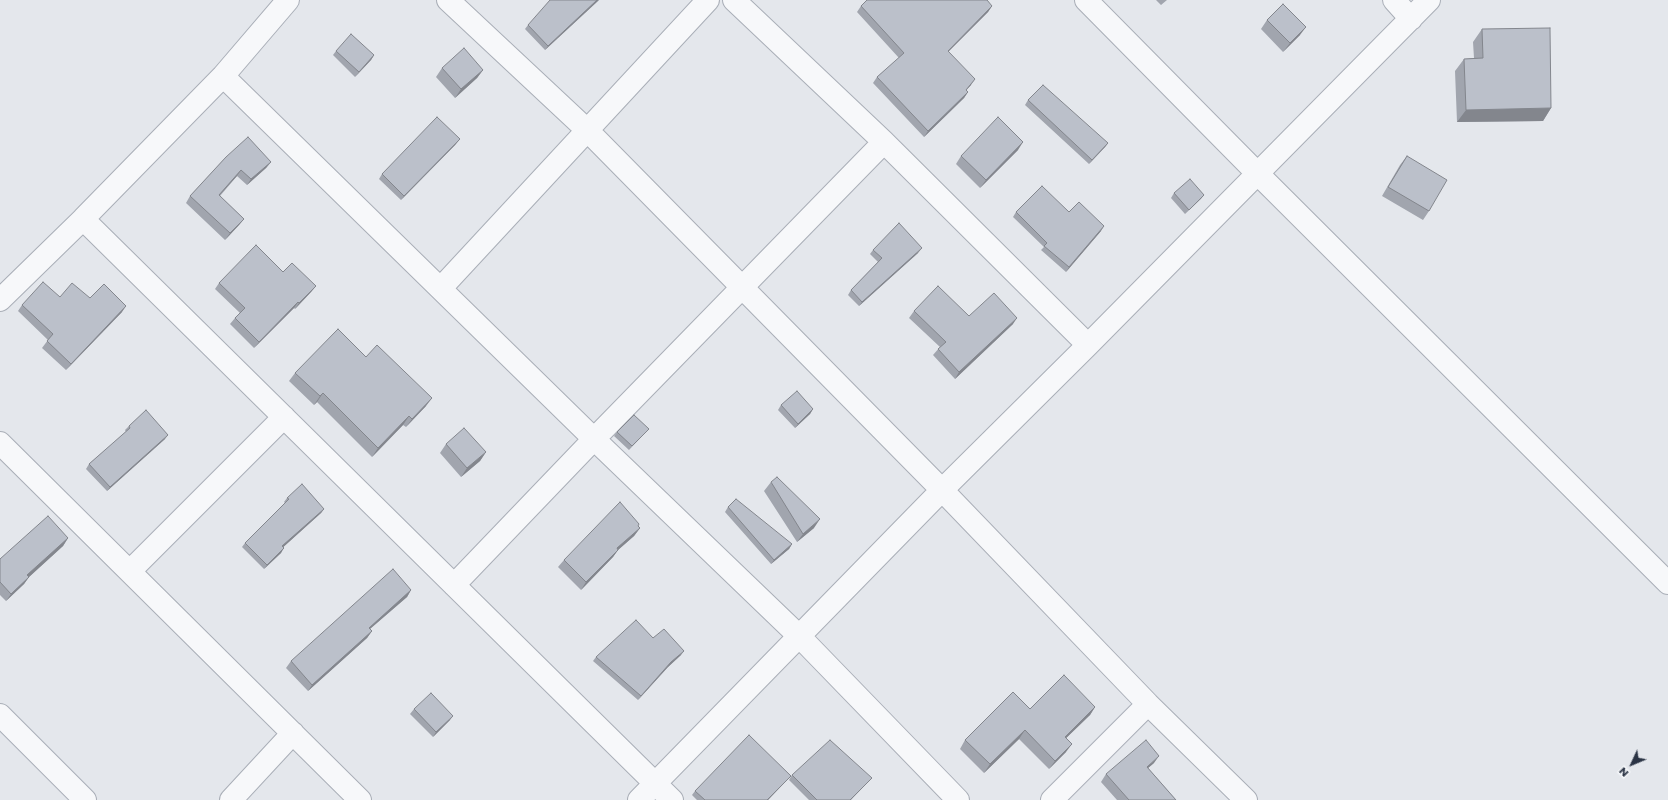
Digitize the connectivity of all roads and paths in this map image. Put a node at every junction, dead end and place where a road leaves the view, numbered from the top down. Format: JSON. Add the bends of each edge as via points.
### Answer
{"nodes":[{"id":1,"x":288,"y":0,"type":"edge"},
{"id":2,"x":448,"y":0,"type":"edge"},
{"id":3,"x":708,"y":0,"type":"edge"},
{"id":4,"x":734,"y":0,"type":"edge"},
{"id":5,"x":1086,"y":0,"type":"edge"},
{"id":6,"x":1394,"y":0,"type":"edge"},
{"id":7,"x":1429,"y":0,"type":"edge"},
{"id":8,"x":1411,"y":19,"type":"junction"},
{"id":9,"x":223,"y":76,"type":"junction"},
{"id":10,"x":587,"y":130,"type":"junction"},
{"id":11,"x":884,"y":142,"type":"junction"},
{"id":12,"x":1258,"y":174,"type":"junction"},
{"id":13,"x":83,"y":219,"type":"junction"},
{"id":14,"x":743,"y":287,"type":"junction"},
{"id":15,"x":441,"y":288,"type":"junction"},
{"id":16,"x":0,"y":300,"type":"edge"},
{"id":17,"x":1088,"y":345,"type":"junction"},
{"id":18,"x":284,"y":418,"type":"junction"},
{"id":19,"x":594,"y":439,"type":"junction"},
{"id":20,"x":0,"y":443,"type":"edge"},
{"id":21,"x":942,"y":490,"type":"junction"},
{"id":22,"x":130,"y":571,"type":"junction"},
{"id":23,"x":1668,"y":583,"type":"edge"},
{"id":24,"x":454,"y":585,"type":"junction"},
{"id":25,"x":800,"y":637,"type":"junction"},
{"id":26,"x":1148,"y":704,"type":"junction"},
{"id":27,"x":0,"y":715,"type":"edge"},
{"id":28,"x":293,"y":733,"type":"junction"},
{"id":29,"x":656,"y":784,"type":"junction"},
{"id":30,"x":85,"y":800,"type":"edge"},
{"id":31,"x":231,"y":800,"type":"edge"},
{"id":32,"x":360,"y":800,"type":"edge"},
{"id":33,"x":640,"y":800,"type":"edge"},
{"id":34,"x":672,"y":800,"type":"edge"},
{"id":35,"x":958,"y":800,"type":"edge"},
{"id":36,"x":1052,"y":800,"type":"edge"},
{"id":37,"x":1246,"y":800,"type":"edge"}],
"edges":[{"from":1,"to":9,"type":"street"},
{"from":2,"to":10,"type":"street"},
{"from":3,"to":10,"type":"street"},
{"from":4,"to":11,"type":"street"},
{"from":5,"to":12,"type":"street"},
{"from":6,"to":8,"type":"street"},
{"from":7,"to":8,"type":"street"},
{"from":8,"to":12,"type":"street"},
{"from":9,"to":13,"type":"street"},
{"from":9,"to":15,"type":"street"},
{"from":10,"to":14,"type":"street"},
{"from":10,"to":15,"type":"street"},
{"from":11,"to":14,"type":"street"},
{"from":11,"to":17,"type":"street"},
{"from":12,"to":17,"type":"street"},
{"from":12,"to":23,"type":"street"},
{"from":13,"to":16,"type":"street"},
{"from":13,"to":18,"type":"street"},
{"from":14,"to":19,"type":"street"},
{"from":14,"to":21,"type":"street"},
{"from":15,"to":19,"type":"street"},
{"from":17,"to":21,"type":"street"},
{"from":18,"to":22,"type":"street"},
{"from":18,"to":24,"type":"street"},
{"from":19,"to":24,"type":"street"},
{"from":19,"to":25,"type":"street"},
{"from":20,"to":22,"type":"street"},
{"from":21,"to":25,"type":"street"},
{"from":21,"to":26,"type":"street"},
{"from":22,"to":28,"type":"street"},
{"from":24,"to":29,"type":"street"},
{"from":25,"to":29,"type":"street"},
{"from":25,"to":35,"type":"street"},
{"from":26,"to":36,"type":"street"},
{"from":26,"to":37,"type":"street"},
{"from":27,"to":30,"type":"street"},
{"from":28,"to":31,"type":"street"},
{"from":28,"to":32,"type":"street"},
{"from":29,"to":33,"type":"street"},
{"from":29,"to":34,"type":"street"}]}
